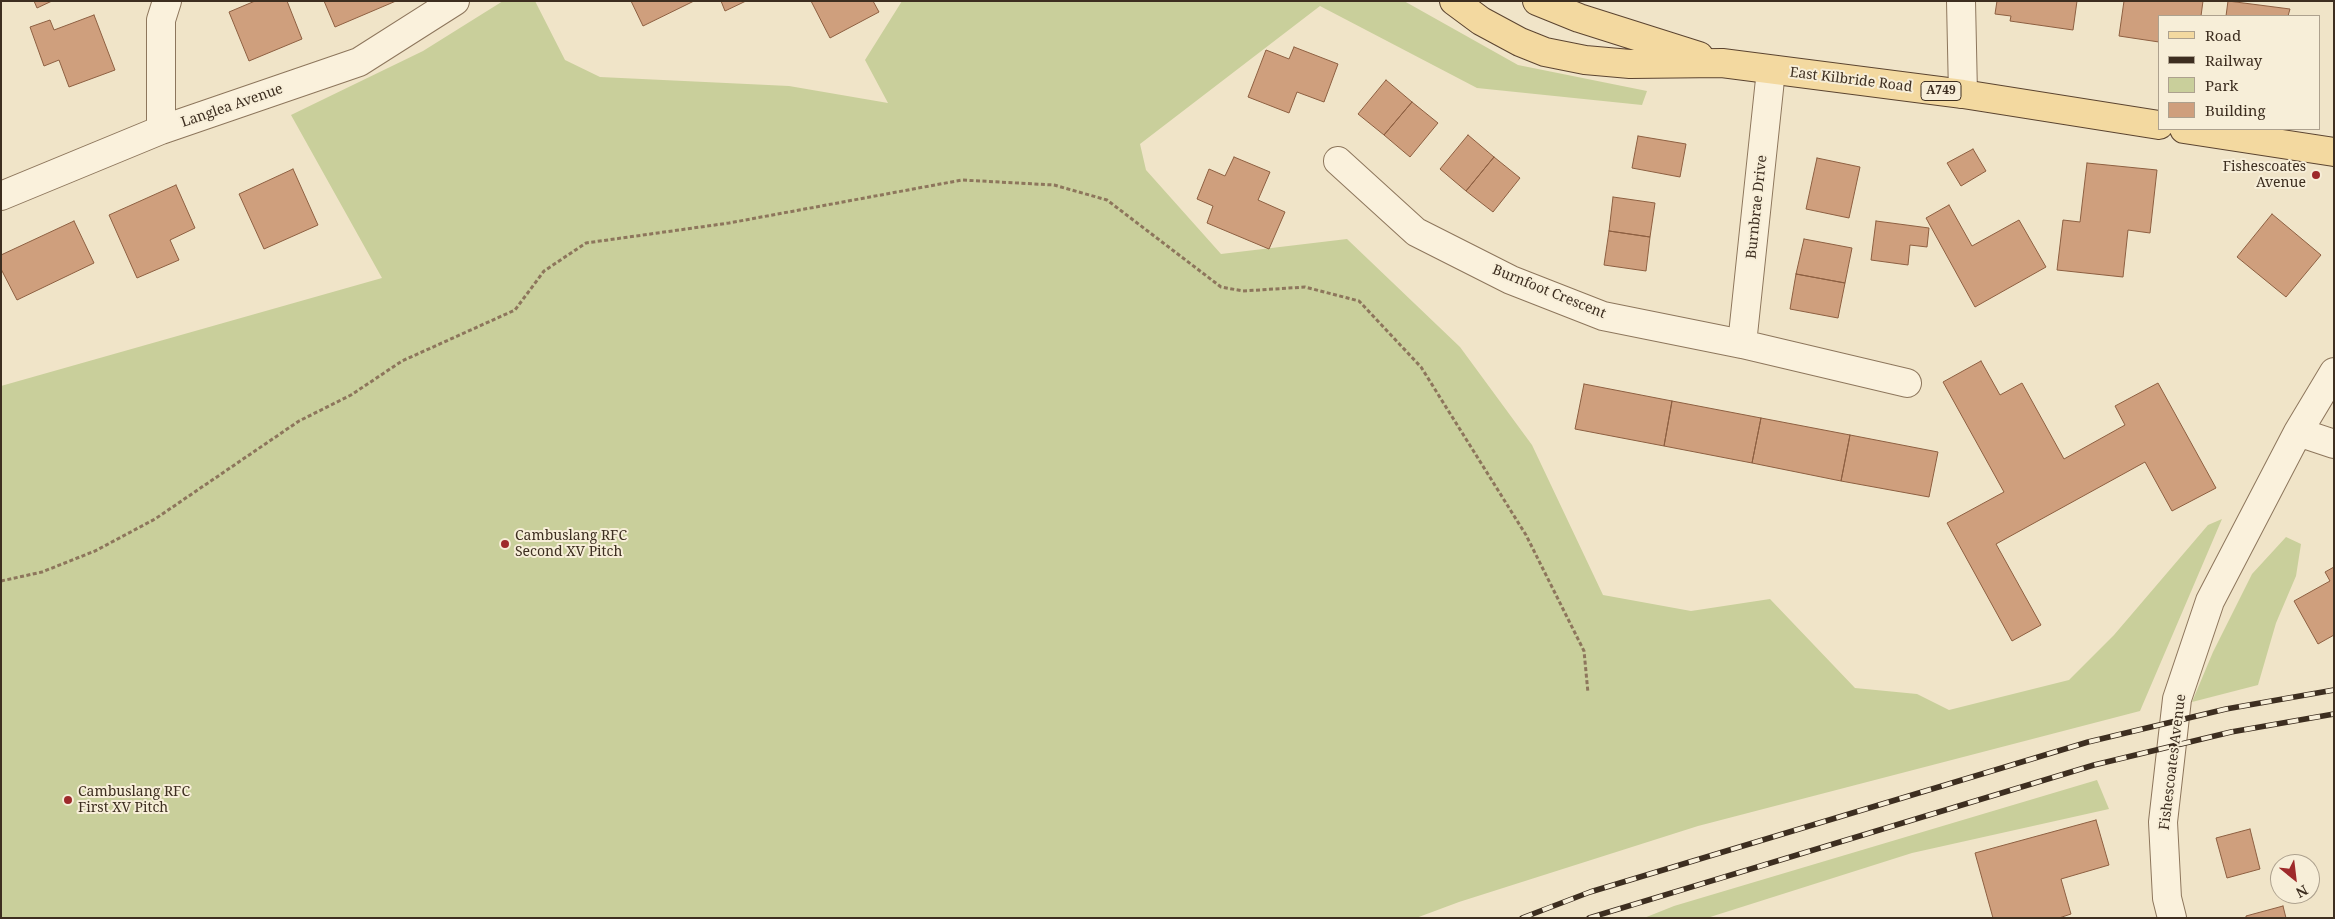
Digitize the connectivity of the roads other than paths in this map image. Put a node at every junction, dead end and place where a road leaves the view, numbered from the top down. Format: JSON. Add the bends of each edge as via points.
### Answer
{"nodes":[{"id":1,"x":455,"y":1,"type":"edge"},
{"id":2,"x":1454,"y":1,"type":"edge"},
{"id":3,"x":1537,"y":1,"type":"edge"},
{"id":4,"x":1961,"y":1,"type":"edge"},
{"id":5,"x":158,"y":8,"type":"edge"},
{"id":6,"x":1722,"y":63,"type":"junction"},
{"id":7,"x":1772,"y":70,"type":"junction"},
{"id":8,"x":1963,"y":94,"type":"junction"},
{"id":9,"x":2158,"y":125,"type":"edge"},
{"id":10,"x":161,"y":130,"type":"junction"},
{"id":11,"x":2191,"y":130,"type":"edge"},
{"id":12,"x":2334,"y":152,"type":"edge"},
{"id":13,"x":1338,"y":161,"type":"dead end"},
{"id":14,"x":1,"y":196,"type":"edge"},
{"id":15,"x":1742,"y":344,"type":"junction"},
{"id":16,"x":2334,"y":372,"type":"edge"},
{"id":17,"x":1907,"y":383,"type":"dead end"},
{"id":18,"x":2298,"y":432,"type":"junction"},
{"id":19,"x":2334,"y":444,"type":"edge"},
{"id":20,"x":2172,"y":918,"type":"edge"}],
"edges":[{"from":1,"to":10,"type":"street","name":"Langlea Avenue","via":[[360,62]]},
{"from":2,"to":6,"type":"main road","name":"East Kilbride Road","number":"A749","via":[[1500,33],[1545,52],[1630,64]]},
{"from":3,"to":6,"type":"main road","name":"East Kilbride Road","number":"A749","via":[[1578,18]]},
{"from":4,"to":8,"type":"street"},
{"from":5,"to":10,"type":"street"},
{"from":6,"to":7,"type":"main road","name":"East Kilbride Road","number":"A749"},
{"from":7,"to":8,"type":"main road","name":"East Kilbride Road","number":"A749"},
{"from":7,"to":15,"type":"street","name":"Burnbrae Drive"},
{"from":8,"to":9,"type":"main road","name":"East Kilbride Road","number":"A749"},
{"from":10,"to":14,"type":"street","name":"Langlea Avenue"},
{"from":11,"to":12,"type":"main road"},
{"from":13,"to":15,"type":"street","name":"Burnfoot Crescent","via":[[1416,232],[1511,280],[1603,316]]},
{"from":15,"to":17,"type":"street","name":"Burnfoot Crescent"},
{"from":16,"to":18,"type":"street","name":"Fishescoates Avenue"},
{"from":18,"to":19,"type":"street"},
{"from":18,"to":20,"type":"street","name":"Fishescoates Avenue","via":[[2210,601],[2177,700],[2163,822],[2167,898]]}]}
